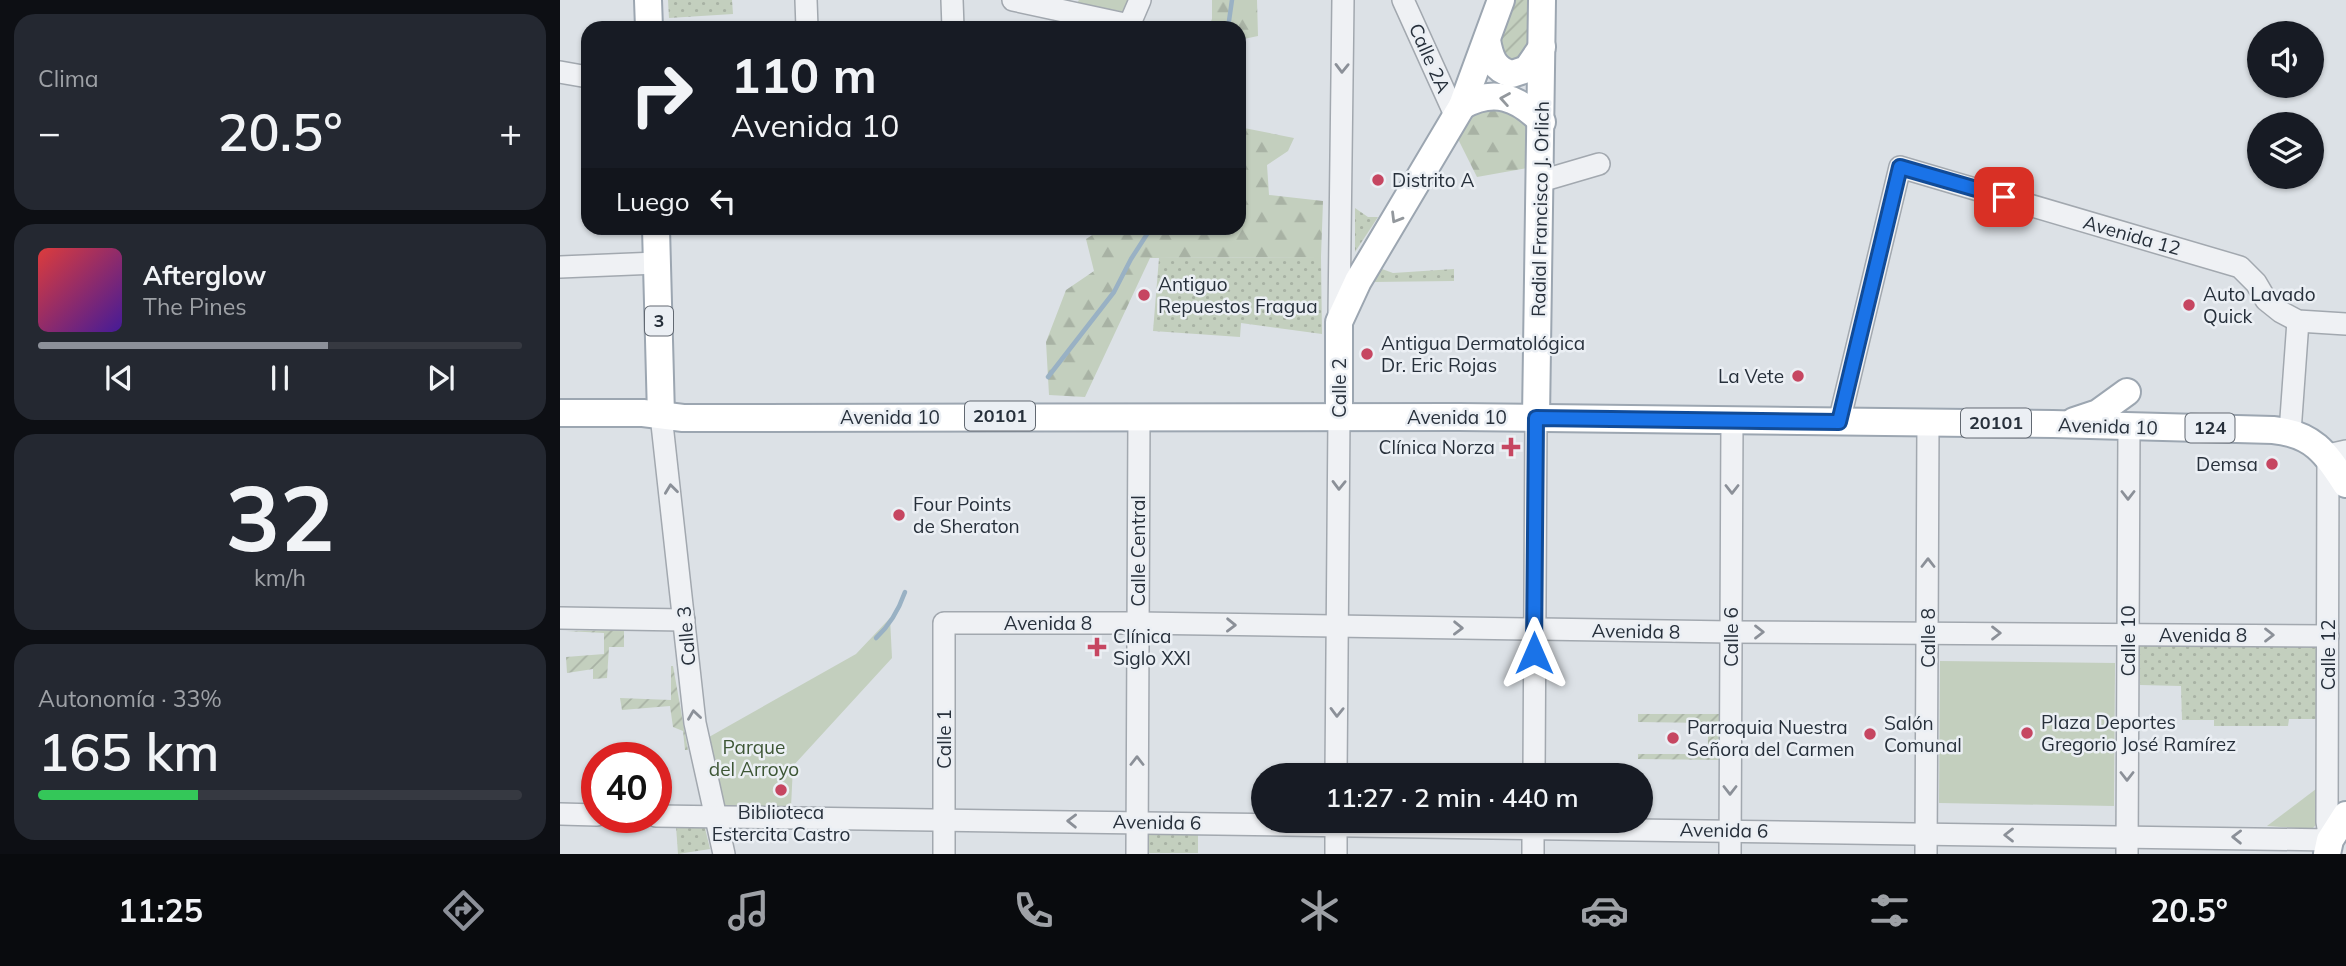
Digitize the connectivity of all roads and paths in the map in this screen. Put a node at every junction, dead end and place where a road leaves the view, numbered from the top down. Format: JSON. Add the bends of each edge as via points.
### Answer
{"nodes":[{"id":1,"x":648,"y":0,"type":"edge"},
{"id":2,"x":806,"y":0,"type":"edge"},
{"id":3,"x":952,"y":0,"type":"edge"},
{"id":4,"x":1013,"y":0,"type":"edge"},
{"id":5,"x":1140,"y":0,"type":"edge"},
{"id":6,"x":1343,"y":0,"type":"edge"},
{"id":7,"x":1403,"y":0,"type":"edge"},
{"id":8,"x":1501,"y":0,"type":"edge"},
{"id":9,"x":1543,"y":2,"type":"edge"},
{"id":10,"x":1057,"y":4,"type":"edge"},
{"id":11,"x":649,"y":21,"type":"edge"},
{"id":12,"x":807,"y":21,"type":"edge"},
{"id":13,"x":953,"y":21,"type":"edge"},
{"id":14,"x":1109,"y":21,"type":"edge"},
{"id":15,"x":1131,"y":21,"type":"edge"},
{"id":16,"x":1487,"y":40,"type":"junction"},
{"id":17,"x":1542,"y":47,"type":"junction"},
{"id":18,"x":560,"y":72,"type":"edge"},
{"id":19,"x":581,"y":76,"type":"edge"},
{"id":20,"x":1459,"y":111,"type":"junction"},
{"id":21,"x":1542,"y":122,"type":"junction"},
{"id":22,"x":1599,"y":164,"type":"dead end"},
{"id":23,"x":1541,"y":181,"type":"junction"},
{"id":24,"x":656,"y":235,"type":"edge"},
{"id":25,"x":657,"y":263,"type":"junction"},
{"id":26,"x":560,"y":267,"type":"edge"},
{"id":27,"x":2298,"y":321,"type":"junction"},
{"id":28,"x":1339,"y":322,"type":"junction"},
{"id":29,"x":2346,"y":324,"type":"edge"},
{"id":30,"x":560,"y":413,"type":"edge"},
{"id":31,"x":661,"y":415,"type":"junction"},
{"id":32,"x":1139,"y":416,"type":"junction"},
{"id":33,"x":1339,"y":416,"type":"junction"},
{"id":34,"x":1536,"y":418,"type":"junction"},
{"id":35,"x":1732,"y":420,"type":"junction"},
{"id":36,"x":1839,"y":422,"type":"junction"},
{"id":37,"x":1928,"y":423,"type":"junction"},
{"id":38,"x":2064,"y":424,"type":"junction"},
{"id":39,"x":2129,"y":427,"type":"junction"},
{"id":40,"x":2290,"y":432,"type":"junction"},
{"id":41,"x":2337,"y":453,"type":"edge"},
{"id":42,"x":2346,"y":484,"type":"edge"},
{"id":43,"x":560,"y":618,"type":"edge"},
{"id":44,"x":684,"y":620,"type":"junction"},
{"id":45,"x":944,"y":623,"type":"joint"},
{"id":46,"x":1138,"y":623,"type":"junction"},
{"id":47,"x":1338,"y":627,"type":"junction"},
{"id":48,"x":1534,"y":629,"type":"junction"},
{"id":49,"x":1731,"y":632,"type":"junction"},
{"id":50,"x":1928,"y":633,"type":"junction"},
{"id":51,"x":2128,"y":634,"type":"junction"},
{"id":52,"x":2328,"y":636,"type":"junction"},
{"id":53,"x":1336,"y":763,"type":"edge"},
{"id":54,"x":1534,"y":763,"type":"edge"},
{"id":55,"x":560,"y":814,"type":"edge"},
{"id":56,"x":581,"y":815,"type":"edge"},
{"id":57,"x":672,"y":816,"type":"edge"},
{"id":58,"x":716,"y":817,"type":"junction"},
{"id":59,"x":944,"y":820,"type":"junction"},
{"id":60,"x":1137,"y":822,"type":"junction"},
{"id":61,"x":1251,"y":822,"type":"edge"},
{"id":62,"x":1653,"y":828,"type":"edge"},
{"id":63,"x":1730,"y":830,"type":"junction"},
{"id":64,"x":2338,"y":831,"type":"edge"},
{"id":65,"x":1336,"y":833,"type":"edge"},
{"id":66,"x":1533,"y":833,"type":"edge"},
{"id":67,"x":2270,"y":838,"type":"junction"},
{"id":68,"x":1926,"y":844,"type":"edge"},
{"id":69,"x":2127,"y":845,"type":"edge"},
{"id":70,"x":724,"y":854,"type":"edge"},
{"id":71,"x":944,"y":854,"type":"edge"},
{"id":72,"x":1137,"y":854,"type":"edge"},
{"id":73,"x":1336,"y":854,"type":"edge"},
{"id":74,"x":1533,"y":854,"type":"edge"},
{"id":75,"x":1730,"y":854,"type":"edge"},
{"id":76,"x":2256,"y":854,"type":"edge"}],
"edges":[{"from":1,"to":11,"type":"main road"},
{"from":2,"to":12,"type":"street"},
{"from":3,"to":13,"type":"street"},
{"from":4,"to":10,"type":"street"},
{"from":5,"to":15,"type":"street"},
{"from":6,"to":28,"type":"street","name":"Calle 2","one_way":true},
{"from":7,"to":20,"type":"street","name":"Calle 2A"},
{"from":8,"to":16,"type":"main road"},
{"from":9,"to":17,"type":"main road","name":"Radial Francisco J. Orlich"},
{"from":10,"to":14,"type":"street"},
{"from":16,"to":17,"type":"main road","via":[[1492,60],[1512,74],[1527,69]]},
{"from":16,"to":20,"type":"main road"},
{"from":17,"to":21,"type":"main road","name":"Radial Francisco J. Orlich"},
{"from":18,"to":19,"type":"street"},
{"from":21,"to":20,"type":"main road","one_way":true,"via":[[1522,103],[1507,98],[1474,99]]},
{"from":20,"to":28,"type":"main road","one_way":true,"via":[[1358,281]]},
{"from":21,"to":23,"type":"main road","name":"Radial Francisco J. Orlich"},
{"from":22,"to":23,"type":"street"},
{"from":23,"to":34,"type":"main road","name":"Radial Francisco J. Orlich"},
{"from":24,"to":25,"type":"main road","number":"3"},
{"from":25,"to":26,"type":"street"},
{"from":25,"to":31,"type":"main road","number":"3"},
{"from":27,"to":29,"type":"street","name":"Avenida 12"},
{"from":27,"to":36,"type":"street","name":"Avenida 12","via":[[2266,300],[2240,267],[1900,167]]},
{"from":27,"to":40,"type":"street"},
{"from":28,"to":33,"type":"main road","name":"Calle 2"},
{"from":30,"to":31,"type":"main road","name":"Avenida 10"},
{"from":31,"to":32,"type":"main road","name":"Avenida 10","number":"20101"},
{"from":44,"to":31,"type":"street","name":"Calle 3","one_way":true},
{"from":32,"to":33,"type":"main road","name":"Avenida 10","number":"20101"},
{"from":32,"to":46,"type":"street","name":"Calle Central"},
{"from":33,"to":34,"type":"main road","name":"Avenida 10","number":"20101"},
{"from":33,"to":47,"type":"street","name":"Calle 2","one_way":true},
{"from":34,"to":35,"type":"main road","name":"Avenida 10","number":"20101"},
{"from":34,"to":48,"type":"street"},
{"from":35,"to":36,"type":"main road","name":"Avenida 10","number":"20101"},
{"from":35,"to":49,"type":"street","name":"Calle 6","one_way":true},
{"from":36,"to":37,"type":"main road","name":"Avenida 10","number":"20101"},
{"from":37,"to":38,"type":"main road","name":"Avenida 10","number":"20101"},
{"from":50,"to":37,"type":"street","name":"Calle 8","one_way":true},
{"from":38,"to":39,"type":"main road","name":"Avenida 10","number":"20101"},
{"from":38,"to":39,"type":"main road","via":[[2098,413],[2127,392],[2123,410]]},
{"from":39,"to":40,"type":"main road","name":"Avenida 10","number":"124"},
{"from":39,"to":51,"type":"street","name":"Calle 10","one_way":true},
{"from":40,"to":41,"type":"main road","name":"Avenida 10","number":"124"},
{"from":41,"to":42,"type":"main road","number":"124"},
{"from":41,"to":52,"type":"street","name":"Calle 12"},
{"from":43,"to":44,"type":"street"},
{"from":58,"to":44,"type":"street","name":"Calle 3","one_way":true,"via":[[695,723]]},
{"from":45,"to":46,"type":"street","name":"Avenida 8"},
{"from":45,"to":59,"type":"street","name":"Calle 1"},
{"from":46,"to":47,"type":"street","name":"Avenida 8","one_way":true},
{"from":60,"to":46,"type":"street","name":"Calle Central","one_way":true},
{"from":47,"to":48,"type":"street","name":"Avenida 8","one_way":true},
{"from":47,"to":53,"type":"street","name":"Calle 2","one_way":true},
{"from":48,"to":49,"type":"street","name":"Avenida 8"},
{"from":48,"to":54,"type":"street"},
{"from":49,"to":50,"type":"street","name":"Avenida 8","one_way":true},
{"from":49,"to":63,"type":"street","name":"Calle 6","one_way":true},
{"from":50,"to":51,"type":"street","name":"Avenida 8","one_way":true},
{"from":50,"to":68,"type":"street","name":"Calle 8"},
{"from":51,"to":52,"type":"street","name":"Avenida 8","one_way":true},
{"from":51,"to":69,"type":"street","name":"Calle 10","one_way":true},
{"from":52,"to":64,"type":"street","name":"Calle 12","via":[[2327,822]]},
{"from":55,"to":56,"type":"street"},
{"from":57,"to":58,"type":"street","name":"Avenida 6"},
{"from":58,"to":59,"type":"street","name":"Avenida 6"},
{"from":58,"to":70,"type":"street","name":"Calle 3"},
{"from":60,"to":59,"type":"street","name":"Avenida 6","one_way":true},
{"from":59,"to":71,"type":"street","name":"Calle 1"},
{"from":60,"to":61,"type":"street","name":"Avenida 6"},
{"from":60,"to":72,"type":"street","name":"Calle Central"},
{"from":62,"to":63,"type":"street","name":"Avenida 6"},
{"from":63,"to":68,"type":"street","name":"Avenida 6"},
{"from":63,"to":75,"type":"street","name":"Calle 6"},
{"from":64,"to":67,"type":"street","name":"Avenida 6"},
{"from":65,"to":73,"type":"street"},
{"from":66,"to":74,"type":"street"},
{"from":67,"to":69,"type":"street","name":"Avenida 6","one_way":true},
{"from":67,"to":76,"type":"street"},
{"from":69,"to":68,"type":"street","name":"Avenida 6","one_way":true}]}
